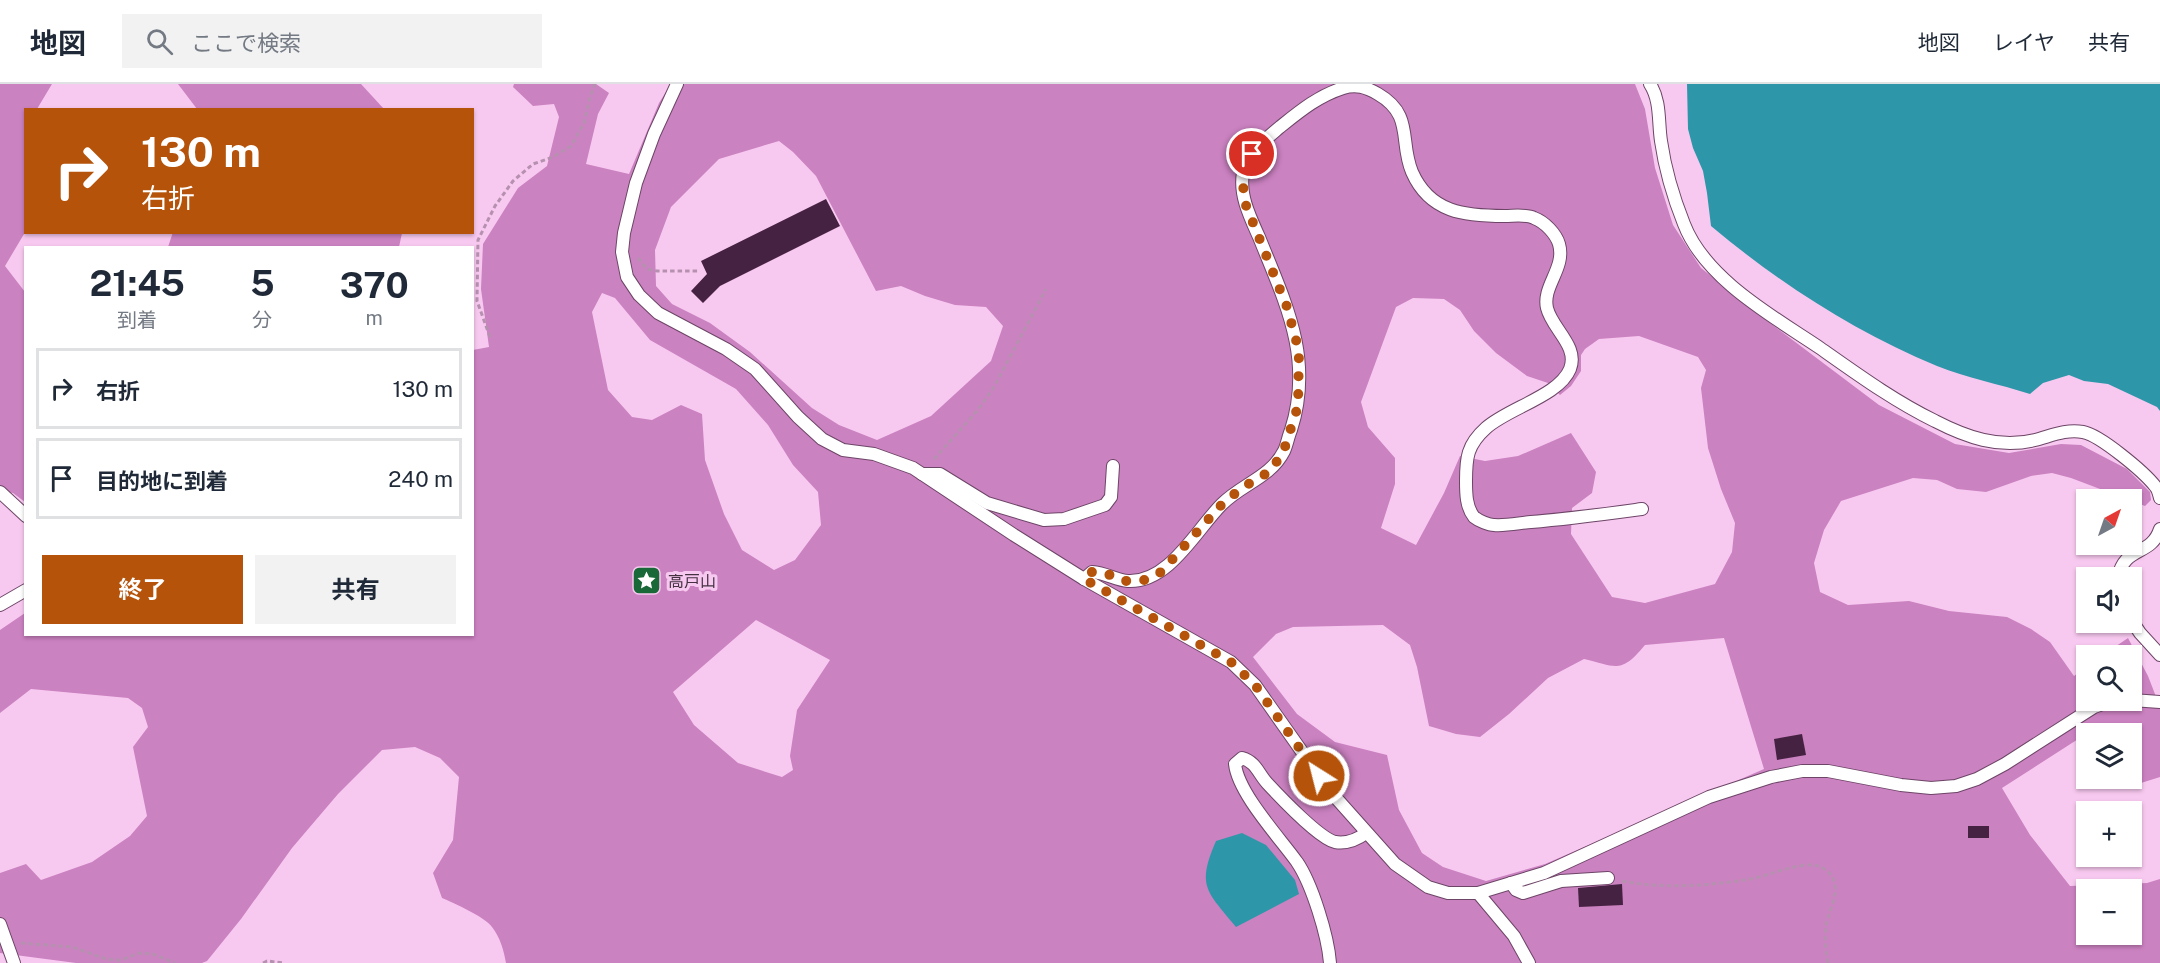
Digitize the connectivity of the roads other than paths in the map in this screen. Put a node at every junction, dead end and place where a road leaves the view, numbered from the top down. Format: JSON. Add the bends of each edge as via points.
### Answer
{"nodes":[{"id":1,"x":677,"y":84,"type":"edge"},
{"id":2,"x":1650,"y":84,"type":"edge"},
{"id":3,"x":1113,"y":466,"type":"dead end"},
{"id":4,"x":922,"y":474,"type":"junction"},
{"id":5,"x":0,"y":492,"type":"edge"},
{"id":6,"x":2160,"y":498,"type":"edge"},
{"id":7,"x":1642,"y":509,"type":"dead end"},
{"id":8,"x":24,"y":514,"type":"edge"},
{"id":9,"x":2160,"y":530,"type":"edge"},
{"id":10,"x":2121,"y":567,"type":"edge"},
{"id":11,"x":1084,"y":579,"type":"junction"},
{"id":12,"x":24,"y":591,"type":"edge"},
{"id":13,"x":0,"y":605,"type":"edge"},
{"id":14,"x":2140,"y":633,"type":"edge"},
{"id":15,"x":2160,"y":655,"type":"edge"},
{"id":16,"x":2142,"y":701,"type":"edge"},
{"id":17,"x":2160,"y":702,"type":"edge"},
{"id":18,"x":2088,"y":711,"type":"edge"},
{"id":19,"x":1366,"y":833,"type":"junction"},
{"id":20,"x":1608,"y":878,"type":"road end"},
{"id":21,"x":1511,"y":883,"type":"junction"},
{"id":22,"x":1478,"y":893,"type":"junction"},
{"id":23,"x":0,"y":924,"type":"edge"},
{"id":24,"x":14,"y":963,"type":"edge"},
{"id":25,"x":1330,"y":963,"type":"edge"},
{"id":26,"x":1528,"y":963,"type":"edge"}],
"edges":[{"from":1,"to":4,"type":"street","via":[[636,183],[622,252],[627,277],[658,313],[755,369],[822,439],[843,450],[874,454]]},
{"from":2,"to":6,"type":"street","via":[[1658,108],[1668,172],[1685,226],[1703,257],[1753,302],[1893,398],[1970,438],[2013,444],[2064,431],[2085,432],[2132,464],[2157,487]]},
{"from":3,"to":4,"type":"street","via":[[1111,497],[1105,505],[1064,519],[1044,520],[987,503],[940,474]]},
{"from":4,"to":11,"type":"street"},
{"from":5,"to":8,"type":"street"},
{"from":7,"to":11,"type":"street","via":[[1490,526],[1474,517],[1466,500],[1466,462],[1471,443],[1501,416],[1544,394],[1570,370],[1572,357],[1546,306],[1546,293],[1561,256],[1558,241],[1532,216],[1454,213],[1433,201],[1418,184],[1408,162],[1401,115],[1383,97],[1364,86],[1346,87],[1310,102],[1252,154],[1244,172],[1243,198],[1287,307],[1299,351],[1298,406],[1283,453],[1269,472],[1224,502],[1161,572],[1146,580],[1124,581],[1092,572]]},
{"from":9,"to":10,"type":"street","via":[[2157,539],[2130,555]]},
{"from":11,"to":19,"type":"street","via":[[1231,662],[1255,685],[1329,790]]},
{"from":12,"to":13,"type":"street"},
{"from":14,"to":15,"type":"street"},
{"from":16,"to":17,"type":"street"},
{"from":18,"to":21,"type":"street","via":[[2005,764],[1956,786],[1901,785],[1828,771],[1771,777],[1709,797],[1545,873]]},
{"from":19,"to":22,"type":"street","via":[[1395,864],[1428,887],[1448,893]]},
{"from":19,"to":25,"type":"street","via":[[1356,840],[1335,842],[1290,807],[1249,760],[1242,758],[1235,764],[1249,797],[1299,865],[1319,912]]},
{"from":20,"to":21,"type":"street","via":[[1561,881],[1523,893]]},
{"from":21,"to":22,"type":"street"},
{"from":22,"to":26,"type":"street","via":[[1514,936]]},
{"from":23,"to":24,"type":"street"}]}
